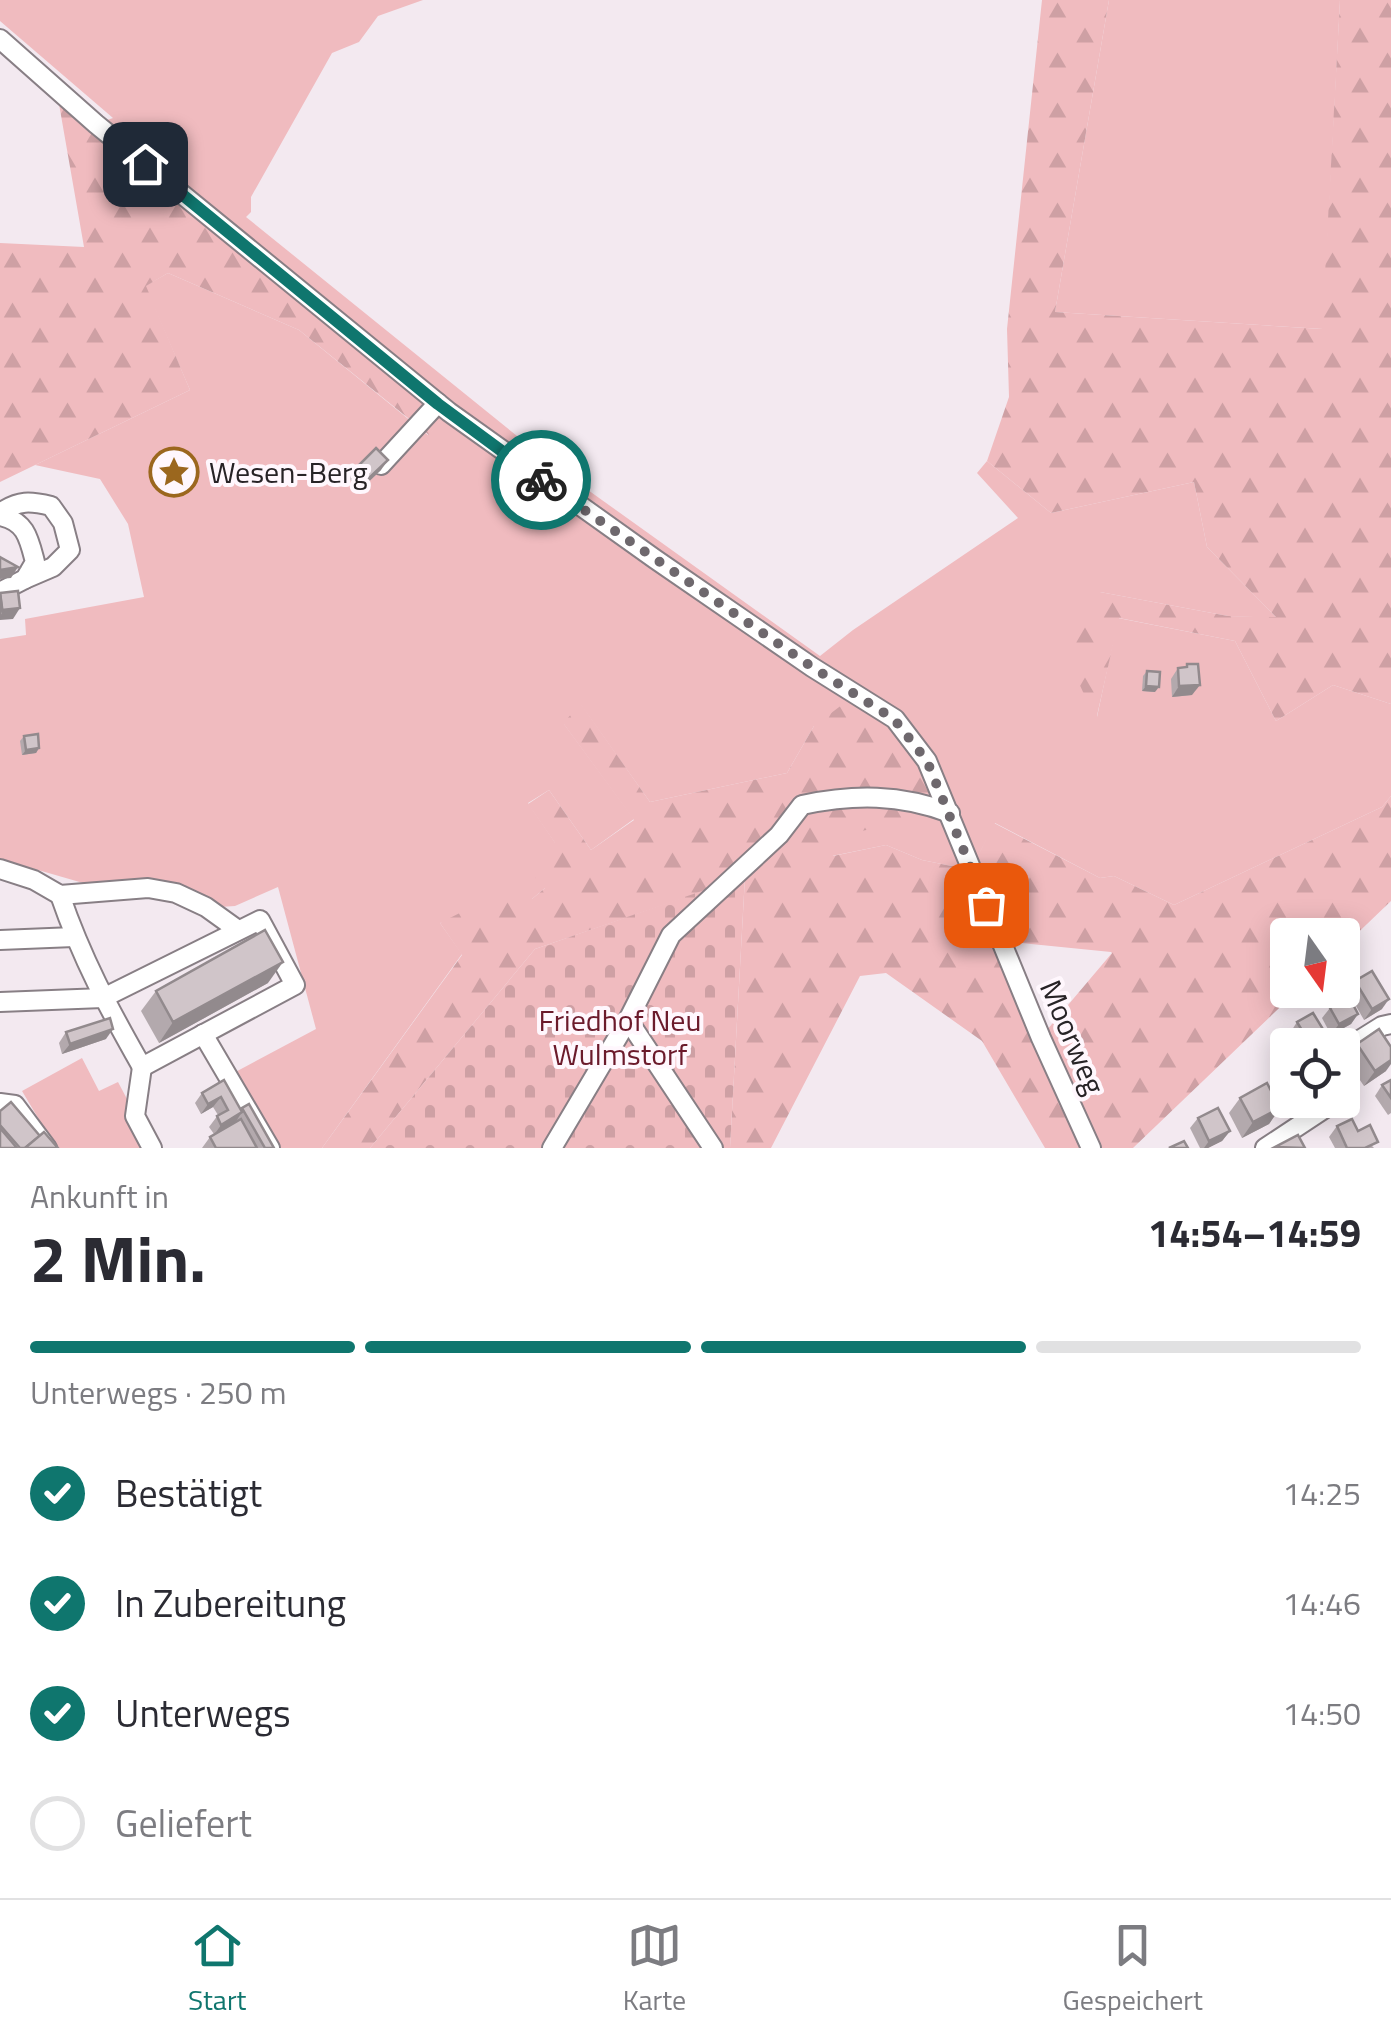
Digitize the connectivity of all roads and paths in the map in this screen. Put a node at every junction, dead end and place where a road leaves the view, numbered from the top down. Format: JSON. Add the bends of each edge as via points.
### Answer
{"nodes":[{"id":1,"x":0,"y":39,"type":"edge"},
{"id":2,"x":438,"y":404,"type":"junction"},
{"id":3,"x":381,"y":465,"type":"edge"},
{"id":4,"x":0,"y":514,"type":"edge"},
{"id":5,"x":25,"y":580,"type":"junction"},
{"id":6,"x":0,"y":592,"type":"edge"},
{"id":7,"x":950,"y":812,"type":"junction"},
{"id":8,"x":0,"y":869,"type":"edge"},
{"id":9,"x":60,"y":896,"type":"junction"},
{"id":10,"x":238,"y":930,"type":"junction"},
{"id":11,"x":74,"y":937,"type":"junction"},
{"id":12,"x":0,"y":940,"type":"edge"},
{"id":13,"x":103,"y":998,"type":"junction"},
{"id":14,"x":0,"y":1002,"type":"edge"},
{"id":15,"x":628,"y":1020,"type":"junction"},
{"id":16,"x":1391,"y":1024,"type":"edge"},
{"id":17,"x":203,"y":1034,"type":"junction"},
{"id":18,"x":1360,"y":1040,"type":"edge"},
{"id":19,"x":142,"y":1067,"type":"junction"},
{"id":20,"x":0,"y":1103,"type":"edge"},
{"id":21,"x":1310,"y":1118,"type":"edge"},
{"id":22,"x":47,"y":1148,"type":"edge"},
{"id":23,"x":152,"y":1148,"type":"edge"},
{"id":24,"x":270,"y":1148,"type":"edge"},
{"id":25,"x":552,"y":1148,"type":"edge"},
{"id":26,"x":713,"y":1148,"type":"edge"},
{"id":27,"x":1091,"y":1148,"type":"edge"},
{"id":28,"x":1266,"y":1148,"type":"edge"}],
"edges":[{"from":1,"to":2,"type":"street","name":"Moorweg"},
{"from":2,"to":3,"type":"street"},
{"from":2,"to":7,"type":"street","name":"Moorweg","via":[[655,560],[894,719],[927,761]]},
{"from":4,"to":5,"type":"street","via":[[26,530],[35,562]]},
{"from":4,"to":5,"type":"street","via":[[30,501],[51,506],[63,524],[70,550]]},
{"from":5,"to":6,"type":"street"},
{"from":7,"to":15,"type":"street","via":[[884,796],[802,805],[671,935]]},
{"from":7,"to":27,"type":"street","name":"Moorweg"},
{"from":8,"to":9,"type":"street"},
{"from":9,"to":10,"type":"street","via":[[148,888],[206,907]]},
{"from":9,"to":11,"type":"street"},
{"from":10,"to":13,"type":"street"},
{"from":10,"to":17,"type":"street","via":[[260,920],[295,986]]},
{"from":11,"to":12,"type":"street"},
{"from":11,"to":13,"type":"street"},
{"from":13,"to":14,"type":"street"},
{"from":13,"to":19,"type":"street"},
{"from":15,"to":25,"type":"street"},
{"from":15,"to":26,"type":"street"},
{"from":16,"to":18,"type":"street"},
{"from":17,"to":19,"type":"street"},
{"from":17,"to":24,"type":"street"},
{"from":19,"to":23,"type":"street","via":[[136,1116]]},
{"from":20,"to":22,"type":"street","via":[[16,1105]]},
{"from":21,"to":28,"type":"street"}]}
